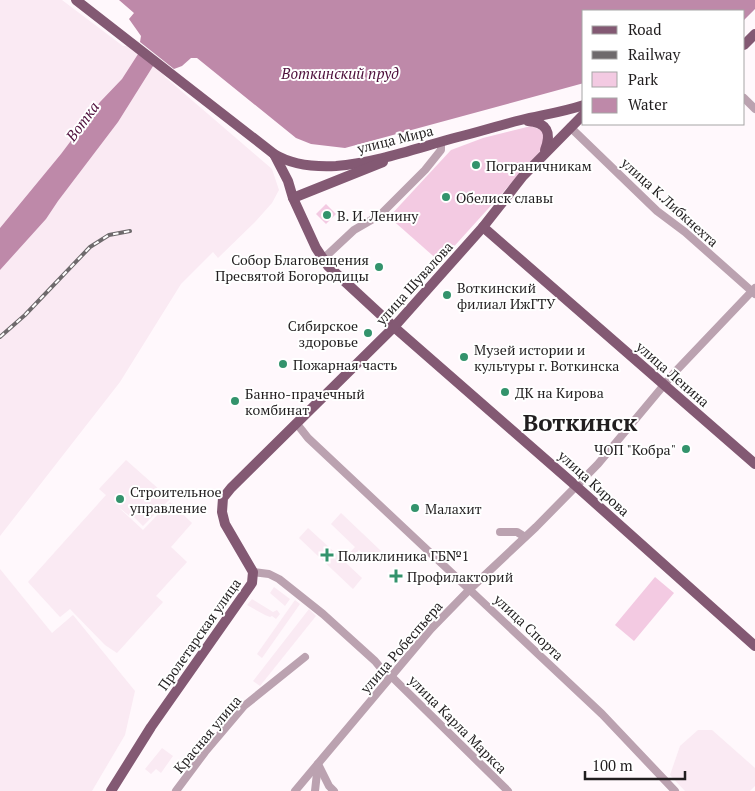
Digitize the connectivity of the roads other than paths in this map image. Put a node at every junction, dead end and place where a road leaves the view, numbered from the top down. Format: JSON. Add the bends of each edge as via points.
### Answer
{"nodes":[{"id":1,"x":76,"y":0,"type":"edge"},
{"id":2,"x":755,"y":34,"type":"edge"},
{"id":3,"x":745,"y":44,"type":"edge"},
{"id":4,"x":745,"y":99,"type":"edge"},
{"id":5,"x":582,"y":106,"type":"edge"},
{"id":6,"x":755,"y":109,"type":"edge"},
{"id":7,"x":582,"y":116,"type":"edge"},
{"id":8,"x":522,"y":120,"type":"junction"},
{"id":9,"x":570,"y":127,"type":"junction"},
{"id":10,"x":440,"y":142,"type":"junction"},
{"id":11,"x":414,"y":150,"type":"junction"},
{"id":12,"x":274,"y":154,"type":"junction"},
{"id":13,"x":544,"y":154,"type":"junction"},
{"id":14,"x":293,"y":198,"type":"junction"},
{"id":15,"x":483,"y":227,"type":"junction"},
{"id":16,"x":323,"y":259,"type":"junction"},
{"id":17,"x":754,"y":291,"type":"edge"},
{"id":18,"x":394,"y":327,"type":"junction"},
{"id":19,"x":664,"y":385,"type":"junction"},
{"id":20,"x":297,"y":424,"type":"junction"},
{"id":21,"x":755,"y":464,"type":"edge"},
{"id":22,"x":576,"y":486,"type":"junction"},
{"id":23,"x":500,"y":532,"type":"dead end"},
{"id":24,"x":525,"y":537,"type":"junction"},
{"id":25,"x":253,"y":572,"type":"junction"},
{"id":26,"x":470,"y":589,"type":"junction"},
{"id":27,"x":755,"y":646,"type":"edge"},
{"id":28,"x":305,"y":657,"type":"dead end"},
{"id":29,"x":390,"y":677,"type":"junction"},
{"id":30,"x":318,"y":764,"type":"junction"},
{"id":31,"x":111,"y":791,"type":"edge"},
{"id":32,"x":176,"y":791,"type":"edge"},
{"id":33,"x":295,"y":791,"type":"edge"},
{"id":34,"x":315,"y":791,"type":"edge"},
{"id":35,"x":334,"y":791,"type":"edge"},
{"id":36,"x":508,"y":791,"type":"edge"},
{"id":37,"x":675,"y":791,"type":"edge"}],
"edges":[{"from":1,"to":12,"type":"main road"},
{"from":2,"to":3,"type":"main road"},
{"from":4,"to":6,"type":"street"},
{"from":5,"to":8,"type":"main road","name":"улица Мира"},
{"from":7,"to":9,"type":"main road"},
{"from":8,"to":10,"type":"main road","name":"улица Мира"},
{"from":8,"to":13,"type":"main road","via":[[546,128],[549,140]]},
{"from":9,"to":13,"type":"main road"},
{"from":9,"to":17,"type":"street","name":"улица К.Либкнехта","via":[[657,211]]},
{"from":10,"to":11,"type":"main road","name":"улица Мира"},
{"from":10,"to":16,"type":"street","via":[[441,150],[425,170],[380,215],[354,230]]},
{"from":11,"to":12,"type":"main road","name":"улица Мира","via":[[335,166],[298,163]]},
{"from":11,"to":14,"type":"main road"},
{"from":12,"to":14,"type":"main road","name":"улица Кирова"},
{"from":13,"to":15,"type":"main road","name":"улица Шувалова"},
{"from":14,"to":16,"type":"main road","name":"улица Кирова"},
{"from":15,"to":18,"type":"main road","name":"улица Шувалова"},
{"from":15,"to":19,"type":"main road","name":"улица Ленина"},
{"from":16,"to":18,"type":"main road","name":"улица Кирова"},
{"from":17,"to":19,"type":"street","name":"улица Робеспьера"},
{"from":18,"to":20,"type":"main road","name":"улица Шувалова"},
{"from":18,"to":22,"type":"main road","name":"улица Кирова"},
{"from":19,"to":21,"type":"main road","name":"улица Ленина"},
{"from":19,"to":22,"type":"street","name":"улица Робеспьера"},
{"from":20,"to":25,"type":"main road","name":"Пролетарская улица","via":[[223,498],[222,512],[226,524]]},
{"from":20,"to":26,"type":"street","name":"улица Спорта","via":[[308,438]]},
{"from":22,"to":24,"type":"street","name":"улица Робеспьера"},
{"from":22,"to":27,"type":"main road","name":"улица Кирова"},
{"from":23,"to":24,"type":"street","via":[[517,532]]},
{"from":24,"to":26,"type":"street","name":"улица Робеспьера"},
{"from":25,"to":29,"type":"street","name":"улица Карла Маркса","via":[[279,579],[331,621]]},
{"from":25,"to":31,"type":"main road","name":"Пролетарская улица","via":[[251,585]]},
{"from":26,"to":29,"type":"street","name":"улица Робеспьера"},
{"from":26,"to":37,"type":"street","name":"улица Спорта","via":[[602,714]]},
{"from":28,"to":32,"type":"street","name":"Красная улица","via":[[244,706]]},
{"from":29,"to":30,"type":"street","name":"улица Робеспьера"},
{"from":29,"to":36,"type":"street","name":"улица Карла Маркса"},
{"from":30,"to":33,"type":"street","name":"улица Робеспьера"},
{"from":30,"to":34,"type":"street"},
{"from":30,"to":35,"type":"street"}]}
